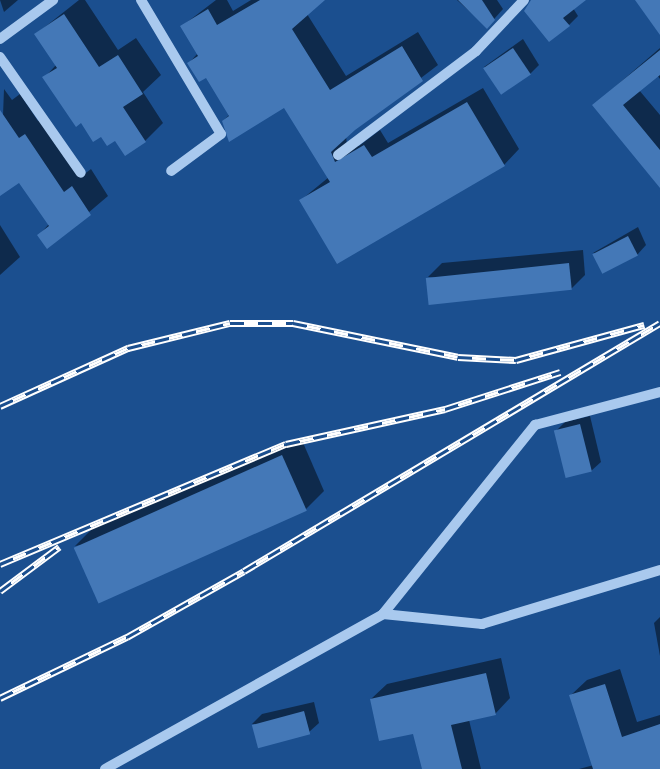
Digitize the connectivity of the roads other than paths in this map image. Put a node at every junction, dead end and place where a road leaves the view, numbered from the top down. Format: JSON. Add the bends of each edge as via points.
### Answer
{"nodes":[{"id":1,"x":52,"y":0,"type":"edge"},
{"id":2,"x":141,"y":0,"type":"edge"},
{"id":3,"x":524,"y":0,"type":"edge"},
{"id":4,"x":0,"y":39,"type":"edge"},
{"id":5,"x":0,"y":57,"type":"edge"},
{"id":6,"x":338,"y":155,"type":"dead end"},
{"id":7,"x":171,"y":171,"type":"dead end"},
{"id":8,"x":81,"y":172,"type":"dead end"},
{"id":9,"x":660,"y":392,"type":"edge"},
{"id":10,"x":660,"y":570,"type":"edge"},
{"id":11,"x":383,"y":614,"type":"junction"},
{"id":12,"x":105,"y":769,"type":"edge"}],
"edges":[{"from":1,"to":4,"type":"street"},
{"from":2,"to":7,"type":"street","via":[[221,134]]},
{"from":3,"to":6,"type":"street","via":[[476,51]]},
{"from":5,"to":8,"type":"street"},
{"from":9,"to":11,"type":"street","via":[[536,425]]},
{"from":10,"to":11,"type":"street","via":[[482,624]]},
{"from":11,"to":12,"type":"street"}]}
